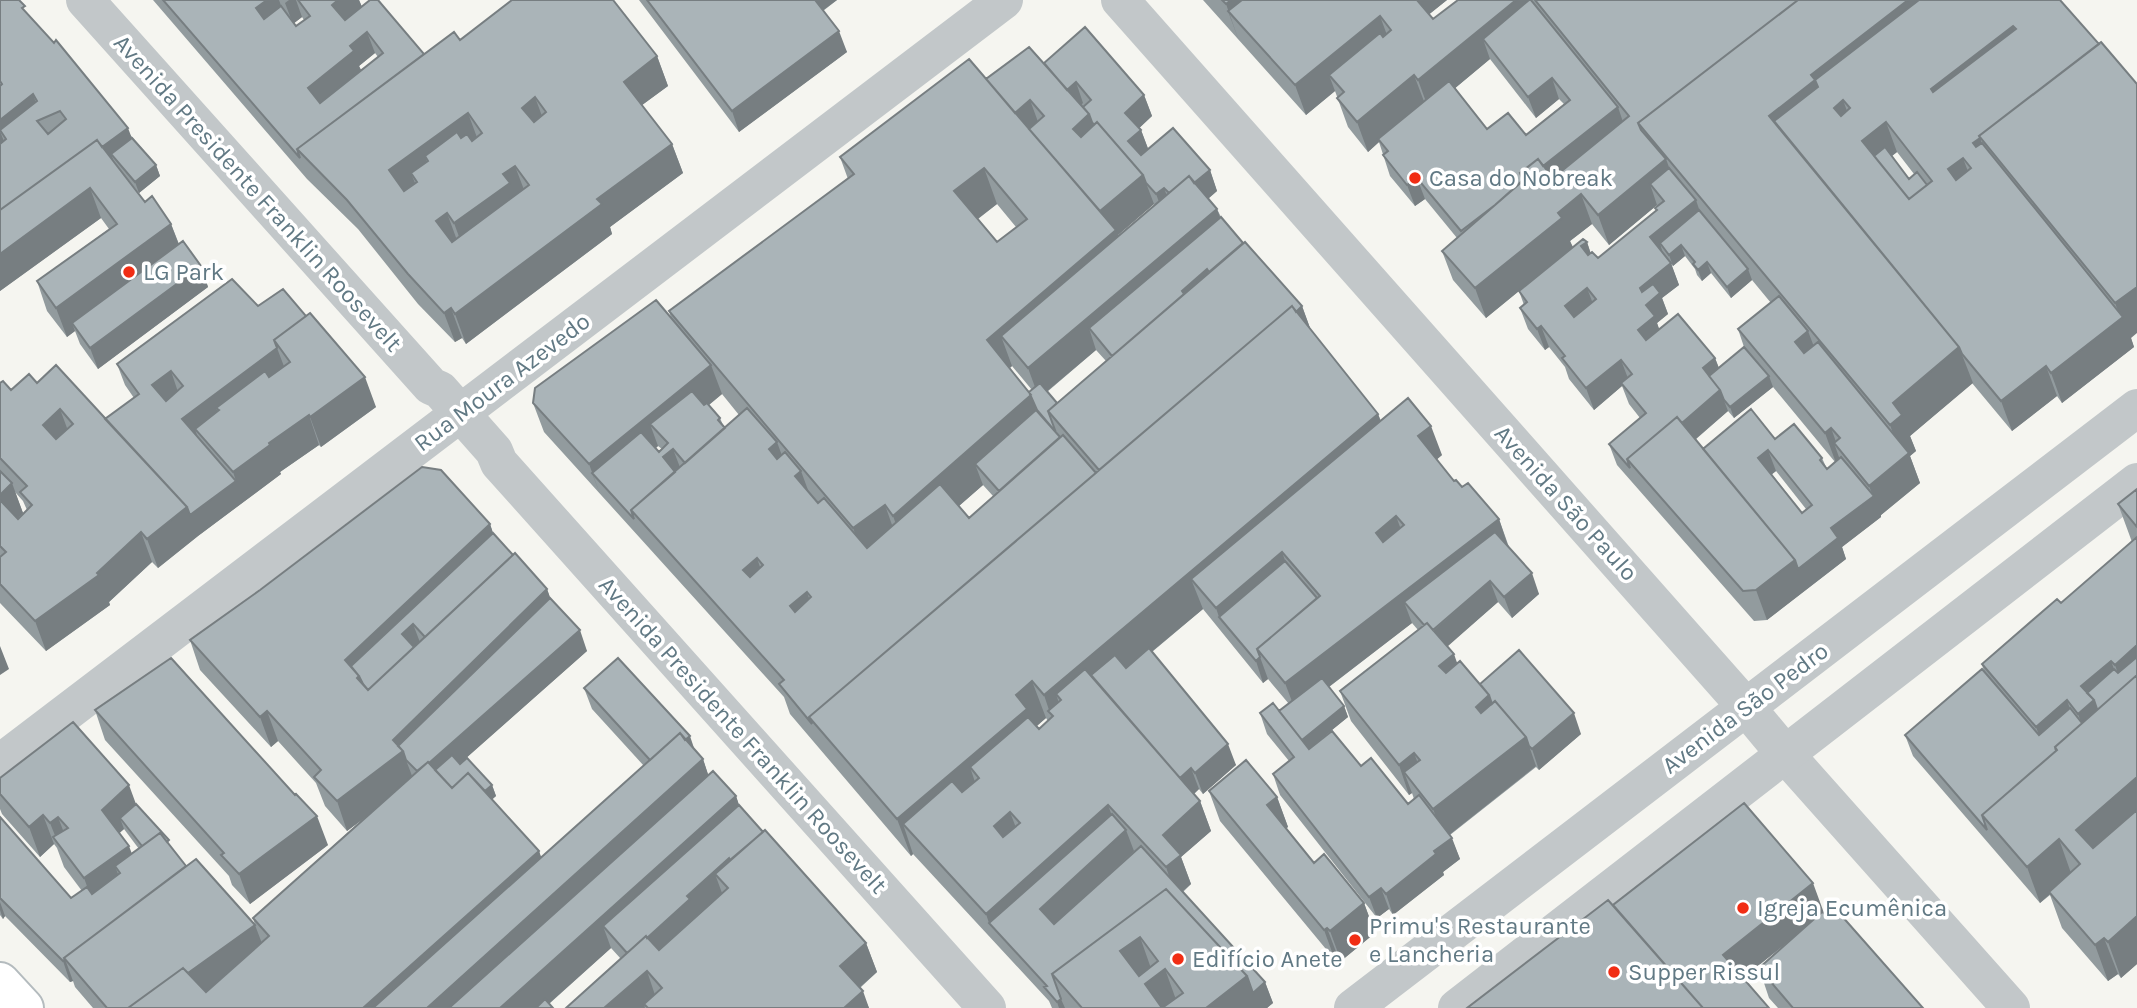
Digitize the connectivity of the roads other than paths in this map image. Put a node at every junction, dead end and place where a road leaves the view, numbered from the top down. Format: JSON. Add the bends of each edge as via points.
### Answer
{"nodes":[{"id":1,"x":86,"y":0,"type":"edge"},
{"id":2,"x":1004,"y":0,"type":"edge"},
{"id":3,"x":1120,"y":0,"type":"edge"},
{"id":4,"x":2137,"y":408,"type":"edge"},
{"id":5,"x":456,"y":416,"type":"junction"},
{"id":6,"x":2137,"y":482,"type":"edge"},
{"id":7,"x":1746,"y":706,"type":"junction"},
{"id":8,"x":1786,"y":754,"type":"junction"},
{"id":9,"x":0,"y":763,"type":"edge"},
{"id":10,"x":0,"y":982,"type":"edge"},
{"id":11,"x":24,"y":1008,"type":"edge"},
{"id":12,"x":987,"y":1008,"type":"edge"},
{"id":13,"x":1353,"y":1008,"type":"edge"},
{"id":14,"x":1457,"y":1008,"type":"edge"},
{"id":15,"x":2011,"y":1008,"type":"edge"}],
"edges":[{"from":1,"to":5,"type":"street","name":"Avenida Presidente Franklin Roosevelt","via":[[430,386],[440,390]]},
{"from":2,"to":5,"type":"street","name":"Rua Moura Azevedo"},
{"from":3,"to":7,"type":"street","name":"Avenida São Paulo"},
{"from":4,"to":7,"type":"street","name":"Avenida São Pedro"},
{"from":5,"to":9,"type":"street","name":"Rua Moura Azevedo"},
{"from":5,"to":12,"type":"street","name":"Avenida Presidente Franklin Roosevelt","via":[[494,451],[499,463]]},
{"from":6,"to":8,"type":"street"},
{"from":7,"to":8,"type":"street","name":"Avenida São Paulo"},
{"from":7,"to":13,"type":"street","name":"Avenida São Pedro"},
{"from":8,"to":14,"type":"street"},
{"from":8,"to":15,"type":"street","name":"Avenida São Paulo"},
{"from":10,"to":11,"type":"main road"}]}
